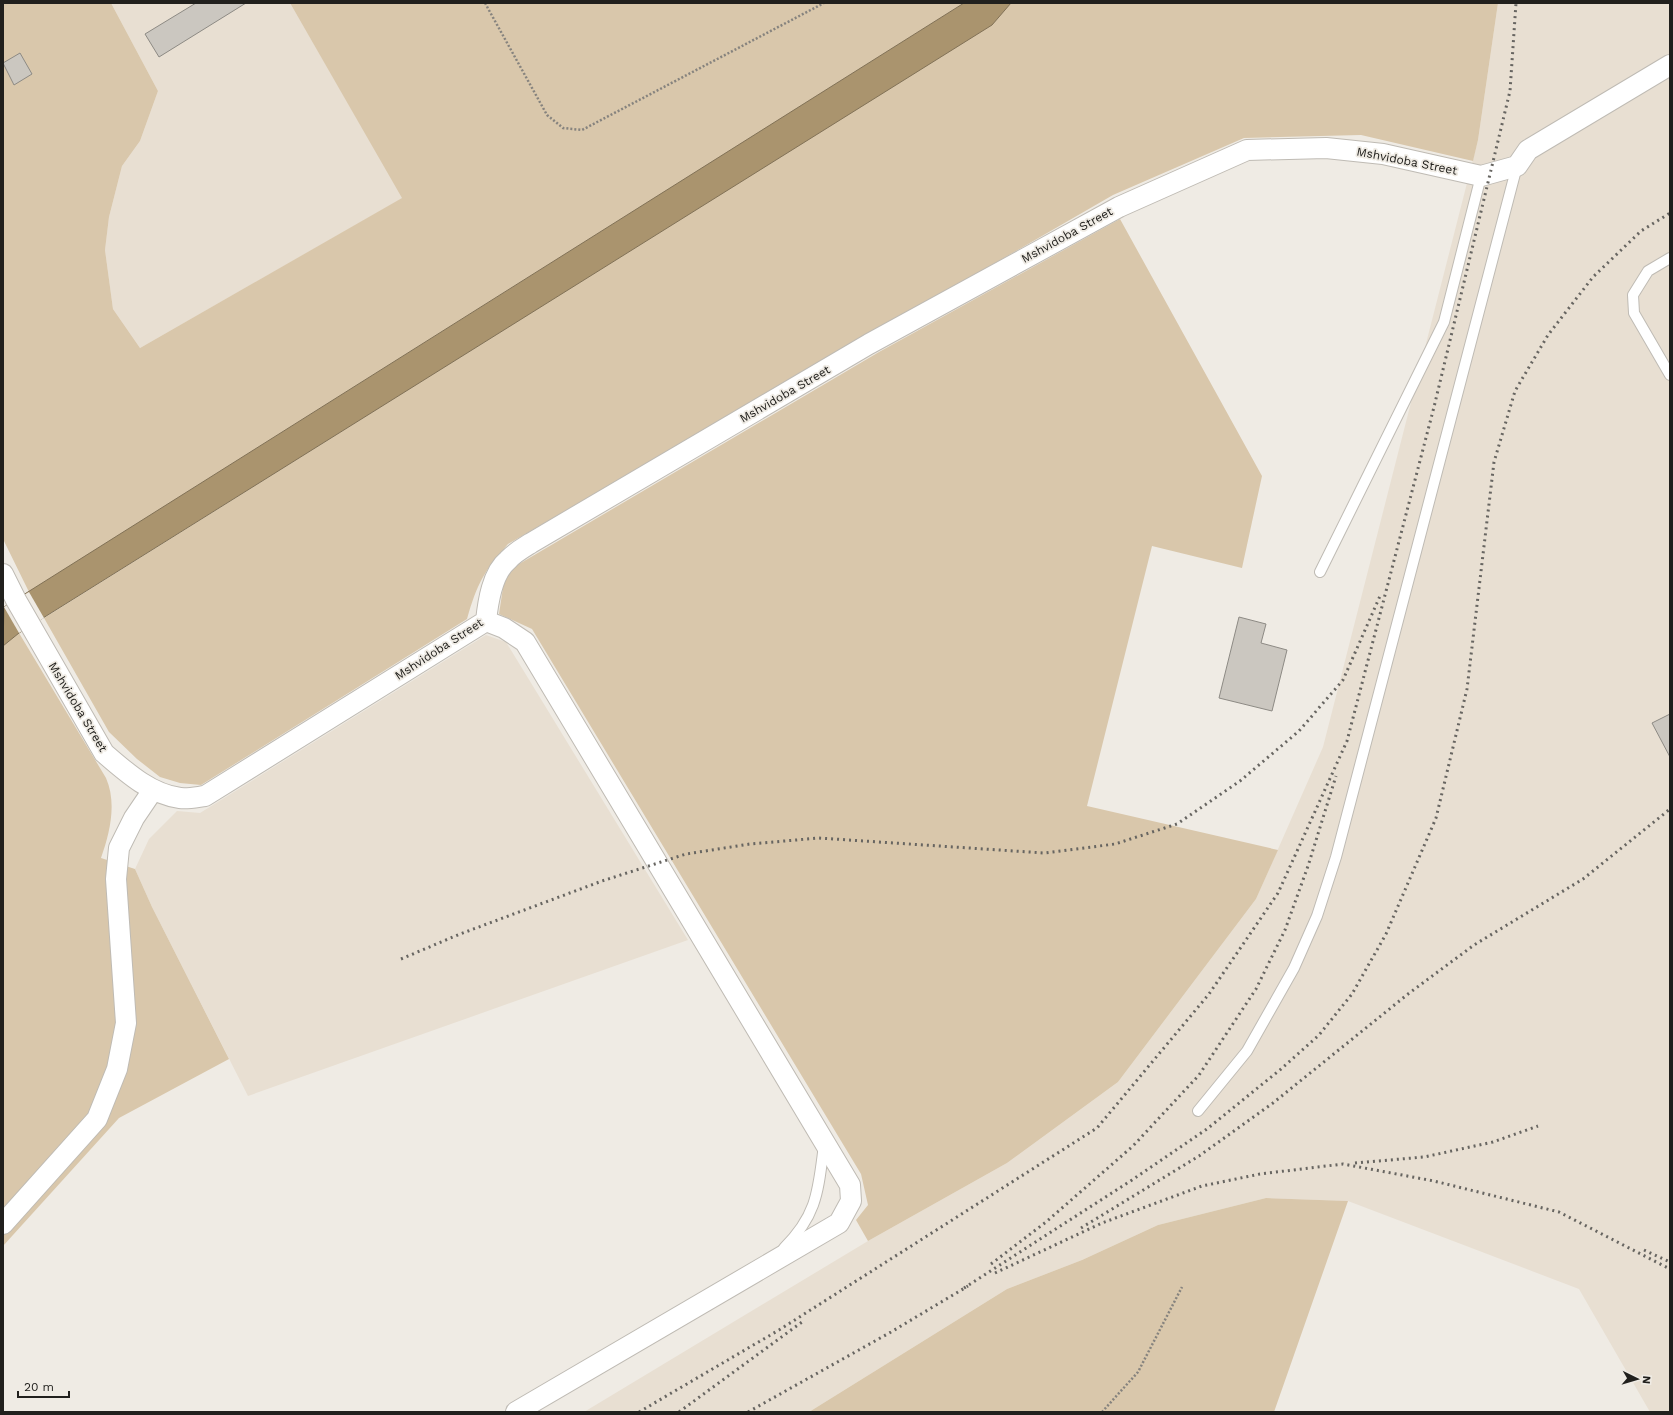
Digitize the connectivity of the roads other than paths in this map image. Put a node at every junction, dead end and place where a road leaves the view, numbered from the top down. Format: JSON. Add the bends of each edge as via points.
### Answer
{"nodes":[{"id":1,"x":1670,"y":65,"type":"edge"},
{"id":2,"x":1518,"y":166,"type":"junction"},
{"id":3,"x":1481,"y":176,"type":"junction"},
{"id":4,"x":1670,"y":258,"type":"edge"},
{"id":5,"x":1670,"y":375,"type":"edge"},
{"id":6,"x":1320,"y":572,"type":"dead end"},
{"id":7,"x":3,"y":574,"type":"edge"},
{"id":8,"x":486,"y":621,"type":"junction"},
{"id":9,"x":153,"y":790,"type":"junction"},
{"id":10,"x":1198,"y":1111,"type":"dead end"},
{"id":11,"x":824,"y":1141,"type":"junction"},
{"id":12,"x":3,"y":1224,"type":"edge"},
{"id":13,"x":770,"y":1263,"type":"junction"},
{"id":14,"x":516,"y":1412,"type":"edge"}],
"edges":[{"from":1,"to":2,"type":"street","via":[[1528,150]]},
{"from":2,"to":3,"type":"street","name":"Mshvidoba Street"},
{"from":2,"to":10,"type":"lane","via":[[1336,857],[1317,916],[1294,968],[1247,1052]]},
{"from":3,"to":6,"type":"lane","via":[[1444,322]]},
{"from":3,"to":8,"type":"street","name":"Mshvidoba Street","via":[[1376,153],[1326,148],[1247,150],[1126,204],[869,344],[530,543],[506,561],[498,575],[488,601]]},
{"from":4,"to":5,"type":"lane","via":[[1648,271],[1633,295],[1634,313]]},
{"from":7,"to":9,"type":"street","name":"Mshvidoba Street","via":[[104,753]]},
{"from":8,"to":9,"type":"street","name":"Mshvidoba Street","via":[[205,796],[180,798]]},
{"from":8,"to":11,"type":"street","via":[[504,628],[525,642]]},
{"from":9,"to":12,"type":"street","via":[[134,818],[119,848],[116,879],[126,1023],[117,1069],[97,1119]]},
{"from":11,"to":13,"type":"lane","via":[[818,1190],[811,1214],[789,1244]]},
{"from":11,"to":13,"type":"street","via":[[850,1185],[851,1201],[839,1223]]},
{"from":13,"to":14,"type":"street"}]}
